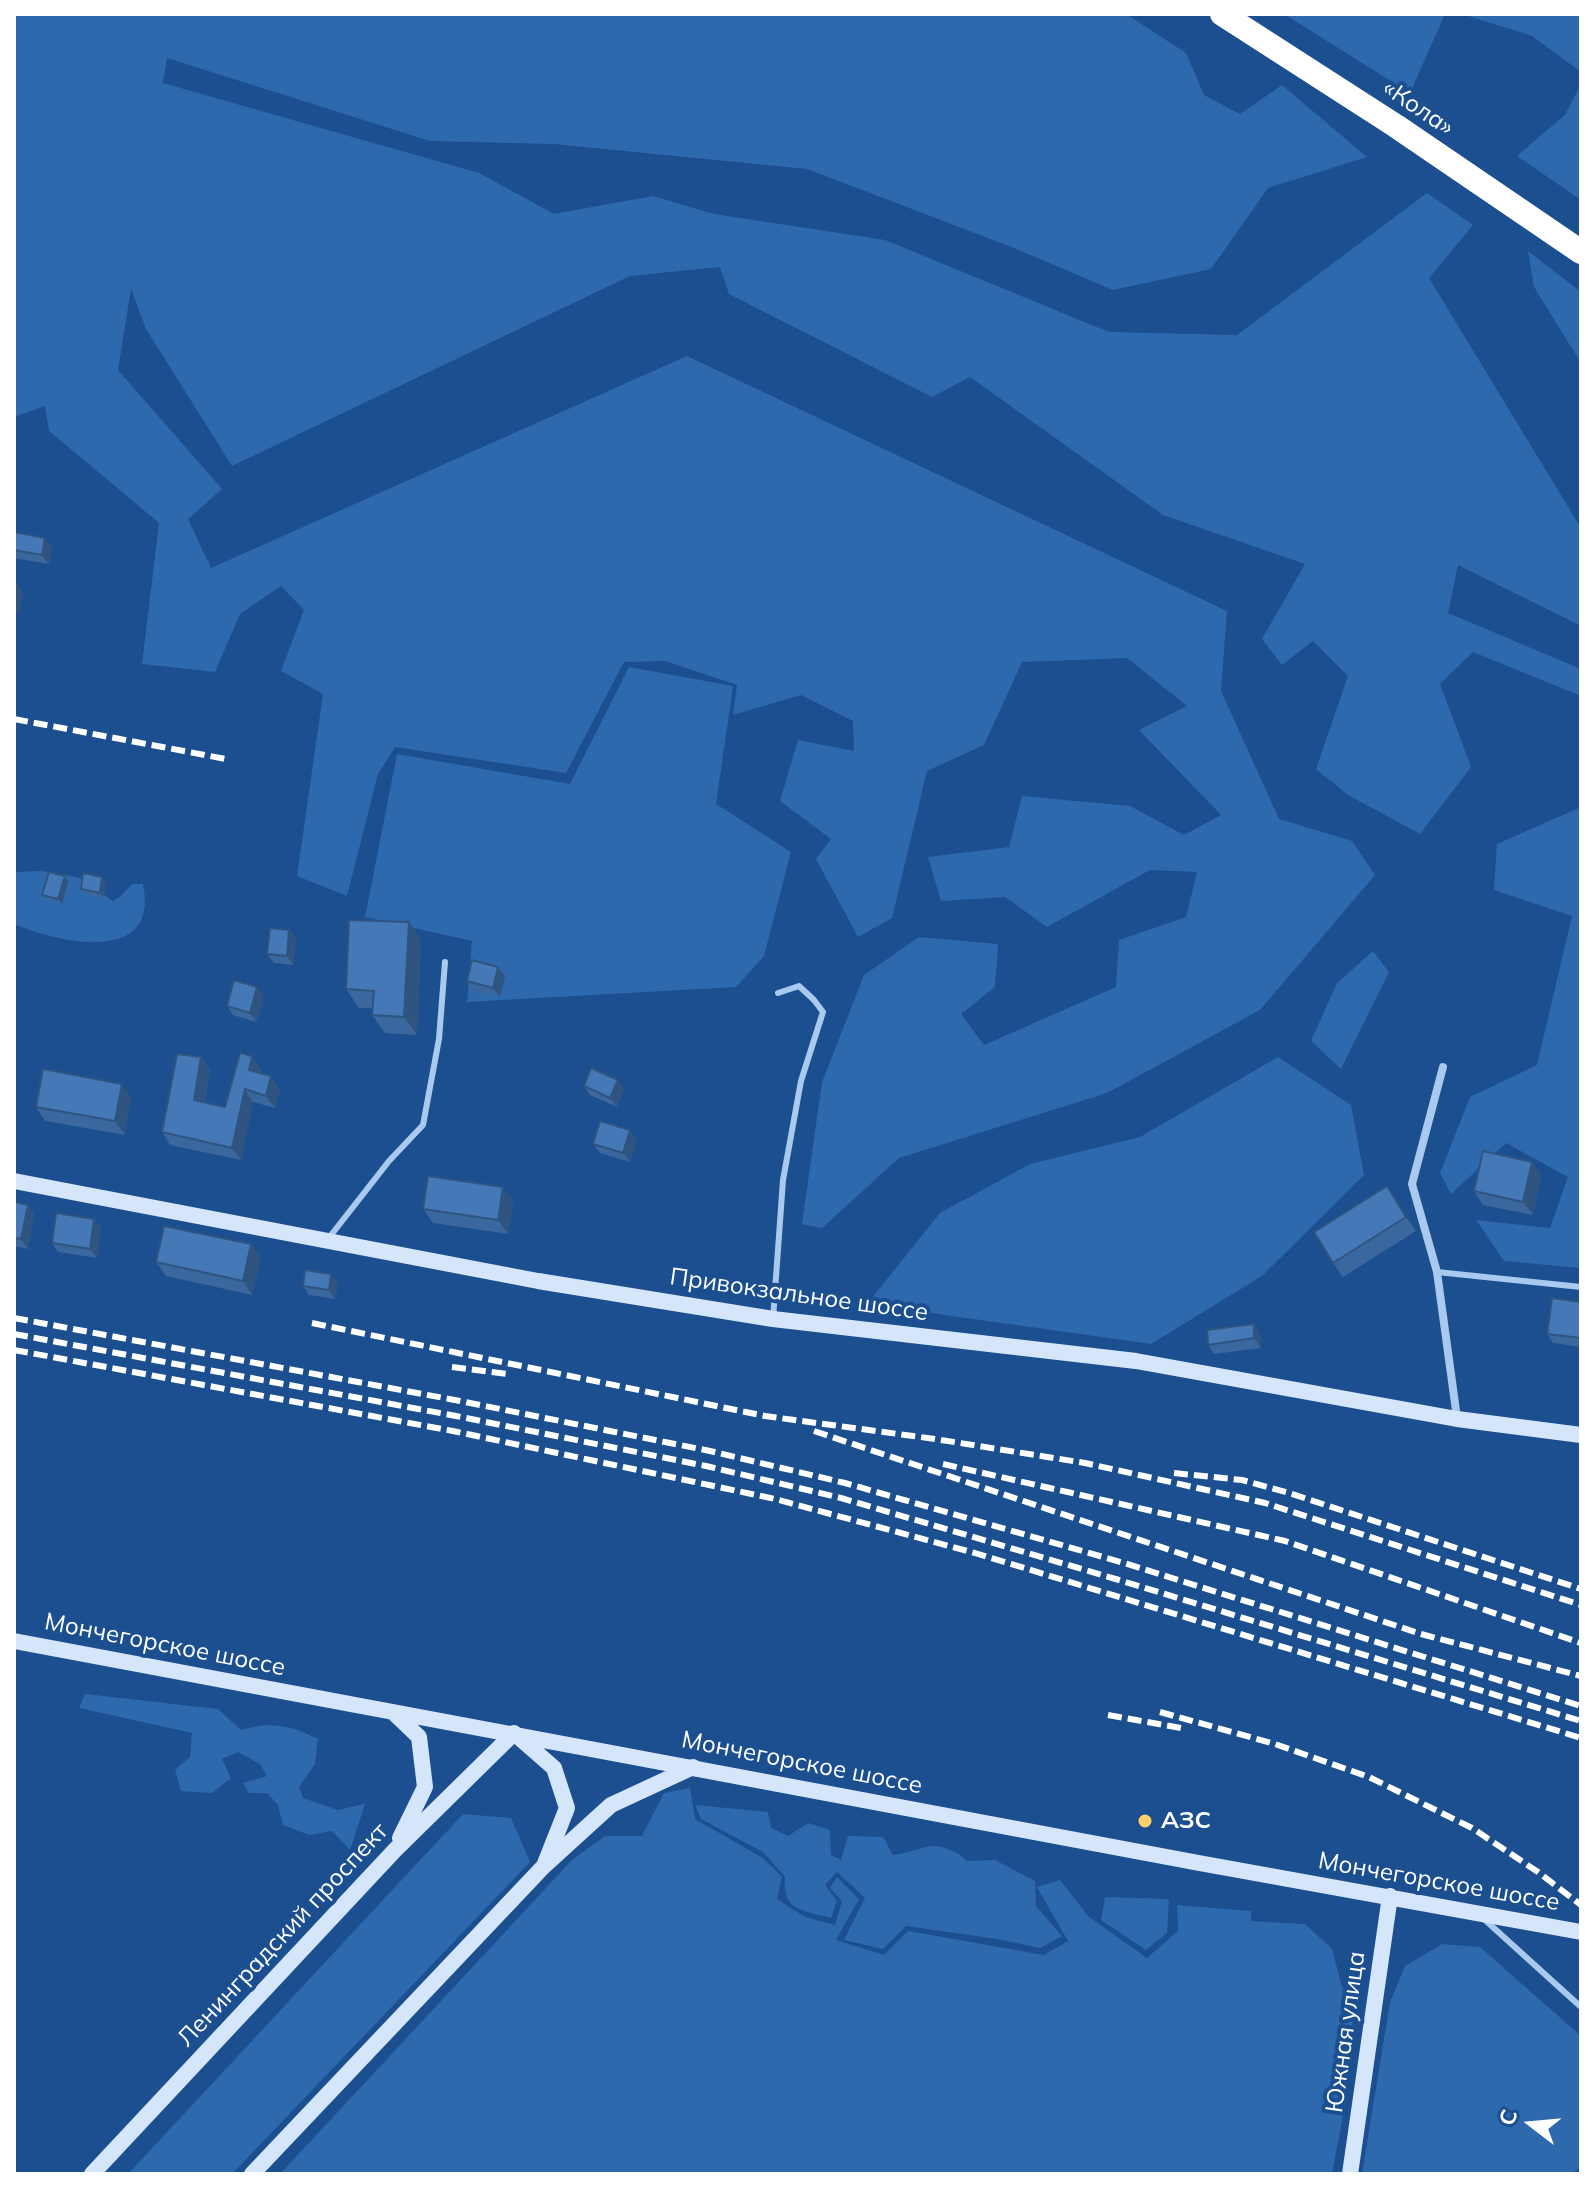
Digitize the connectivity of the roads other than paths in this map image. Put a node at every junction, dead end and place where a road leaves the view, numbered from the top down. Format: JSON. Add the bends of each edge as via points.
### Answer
{"nodes":[{"id":1,"x":1222,"y":14,"type":"edge"},
{"id":2,"x":1581,"y":252,"type":"edge"},
{"id":3,"x":445,"y":962,"type":"dead end"},
{"id":4,"x":778,"y":993,"type":"dead end"},
{"id":5,"x":1443,"y":1067,"type":"dead end"},
{"id":6,"x":14,"y":1181,"type":"edge"},
{"id":7,"x":326,"y":1241,"type":"junction"},
{"id":8,"x":1437,"y":1272,"type":"junction"},
{"id":9,"x":1581,"y":1287,"type":"edge"},
{"id":10,"x":773,"y":1319,"type":"junction"},
{"id":11,"x":1457,"y":1419,"type":"junction"},
{"id":12,"x":1581,"y":1435,"type":"edge"},
{"id":13,"x":14,"y":1641,"type":"edge"},
{"id":14,"x":394,"y":1713,"type":"junction"},
{"id":15,"x":514,"y":1733,"type":"junction"},
{"id":16,"x":693,"y":1767,"type":"junction"},
{"id":17,"x":395,"y":1850,"type":"junction"},
{"id":18,"x":544,"y":1866,"type":"junction"},
{"id":19,"x":1390,"y":1896,"type":"junction"},
{"id":20,"x":1477,"y":1913,"type":"junction"},
{"id":21,"x":1581,"y":1932,"type":"edge"},
{"id":22,"x":1581,"y":2007,"type":"edge"},
{"id":23,"x":92,"y":2174,"type":"edge"},
{"id":24,"x":252,"y":2174,"type":"edge"},
{"id":25,"x":1350,"y":2174,"type":"edge"}],
"edges":[{"from":1,"to":2,"type":"highway","name":"«Кола»"},
{"from":3,"to":7,"type":"lane","via":[[439,1039],[423,1125]]},
{"from":4,"to":10,"type":"lane","via":[[799,986],[823,1012],[801,1081],[783,1180]]},
{"from":5,"to":8,"type":"street","via":[[1412,1184]]},
{"from":6,"to":7,"type":"street","name":"Привокзальное шоссе"},
{"from":7,"to":10,"type":"street","name":"Привокзальное шоссе"},
{"from":8,"to":9,"type":"lane"},
{"from":8,"to":11,"type":"street"},
{"from":10,"to":11,"type":"street","name":"Привокзальное шоссе","via":[[1136,1361]]},
{"from":11,"to":12,"type":"street","name":"Привокзальное шоссе"},
{"from":13,"to":14,"type":"street","name":"Мончегорское шоссе"},
{"from":14,"to":15,"type":"street","name":"Мончегорское шоссе"},
{"from":14,"to":17,"type":"street","via":[[419,1737],[425,1787]]},
{"from":15,"to":16,"type":"street","name":"Мончегорское шоссе"},
{"from":15,"to":17,"type":"street","name":"Ленинградский проспект"},
{"from":15,"to":18,"type":"street","via":[[554,1768],[567,1808]]},
{"from":16,"to":18,"type":"street","via":[[611,1805]]},
{"from":16,"to":19,"type":"street","name":"Мончегорское шоссе"},
{"from":17,"to":23,"type":"street","name":"Ленинградский проспект"},
{"from":18,"to":24,"type":"street"},
{"from":19,"to":20,"type":"street","name":"Мончегорское шоссе"},
{"from":19,"to":25,"type":"street","name":"Южная улица"},
{"from":20,"to":21,"type":"street","name":"Мончегорское шоссе"},
{"from":20,"to":22,"type":"lane"}]}
